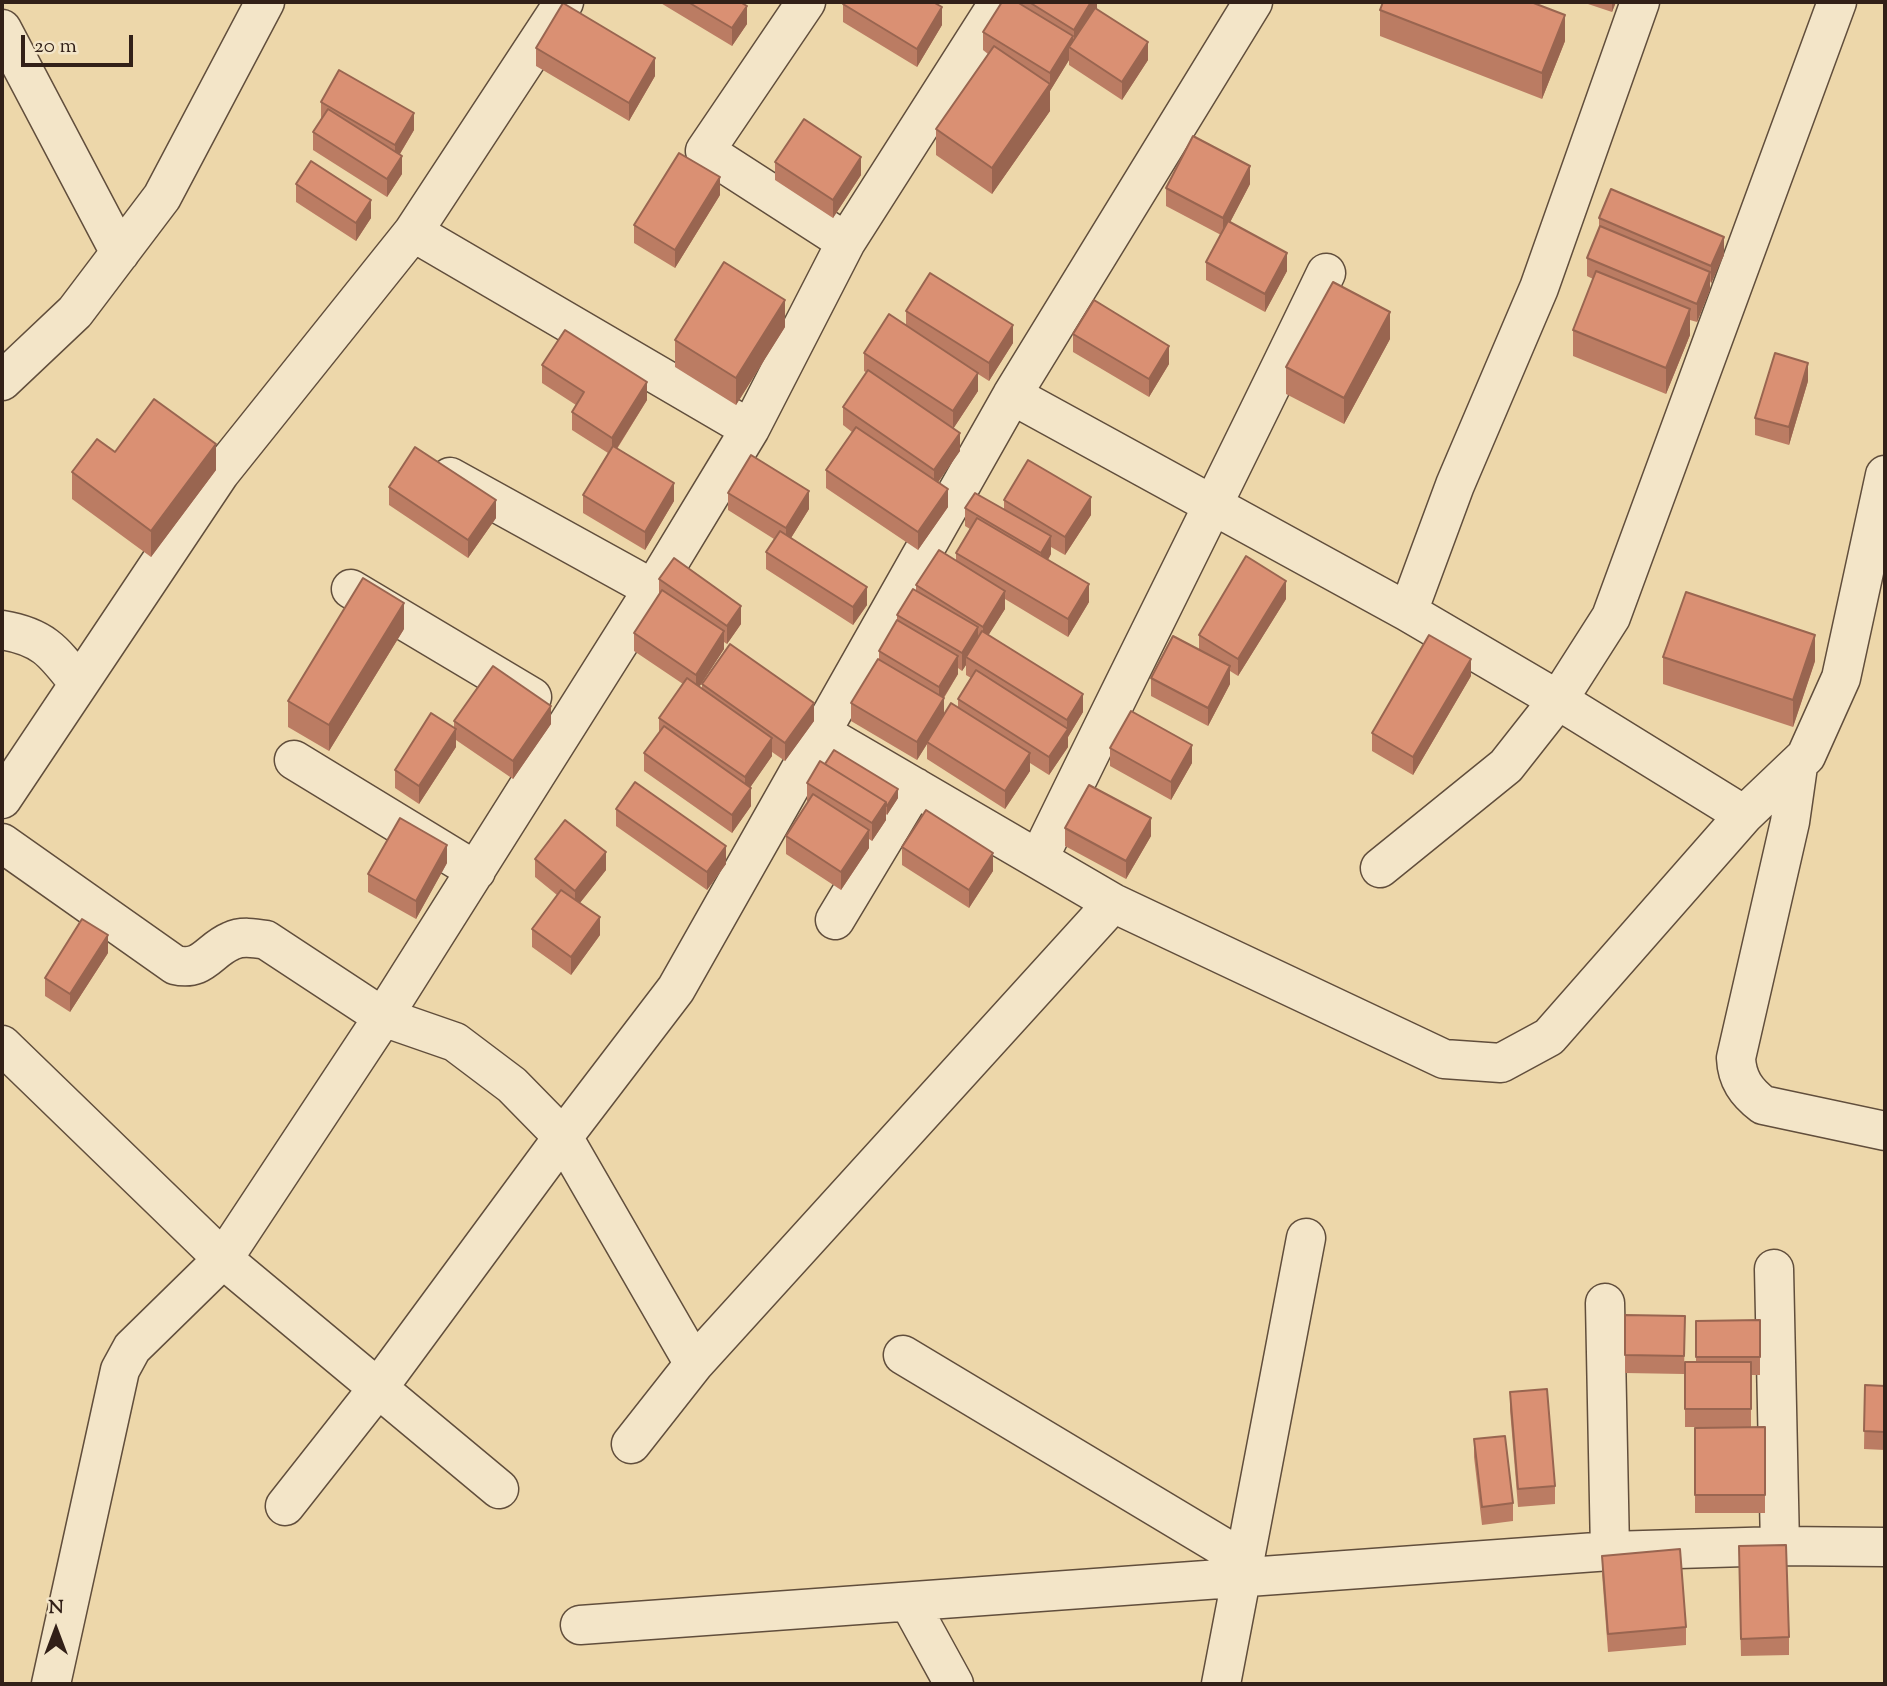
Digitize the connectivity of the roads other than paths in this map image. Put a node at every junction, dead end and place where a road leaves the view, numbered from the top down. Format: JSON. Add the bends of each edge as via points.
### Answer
{"nodes":[{"id":1,"x":265,"y":2,"type":"edge"},
{"id":2,"x":564,"y":2,"type":"edge"},
{"id":3,"x":806,"y":2,"type":"edge"},
{"id":4,"x":999,"y":2,"type":"edge"},
{"id":5,"x":1253,"y":2,"type":"edge"},
{"id":6,"x":1640,"y":2,"type":"edge"},
{"id":7,"x":1837,"y":2,"type":"edge"},
{"id":8,"x":2,"y":29,"type":"edge"},
{"id":9,"x":413,"y":232,"type":"junction"},
{"id":10,"x":846,"y":242,"type":"junction"},
{"id":11,"x":120,"y":253,"type":"junction"},
{"id":12,"x":1326,"y":273,"type":"dead end"},
{"id":13,"x":3,"y":378,"type":"edge"},
{"id":14,"x":1012,"y":396,"type":"junction"},
{"id":15,"x":750,"y":429,"type":"junction"},
{"id":16,"x":1885,"y":475,"type":"edge"},
{"id":17,"x":447,"y":476,"type":"edge"},
{"id":18,"x":1214,"y":507,"type":"junction"},
{"id":19,"x":351,"y":589,"type":"dead end"},
{"id":20,"x":653,"y":589,"type":"junction"},
{"id":21,"x":1408,"y":612,"type":"junction"},
{"id":22,"x":2,"y":630,"type":"edge"},
{"id":23,"x":79,"y":684,"type":"junction"},
{"id":24,"x":1558,"y":700,"type":"junction"},
{"id":25,"x":570,"y":720,"type":"junction"},
{"id":26,"x":820,"y":732,"type":"junction"},
{"id":27,"x":294,"y":760,"type":"dead end"},
{"id":28,"x":1798,"y":766,"type":"junction"},
{"id":29,"x":915,"y":786,"type":"junction"},
{"id":30,"x":2,"y":799,"type":"edge"},
{"id":31,"x":1744,"y":815,"type":"junction"},
{"id":32,"x":2,"y":843,"type":"edge"},
{"id":33,"x":1039,"y":858,"type":"junction"},
{"id":34,"x":1380,"y":868,"type":"dead end"},
{"id":35,"x":476,"y":871,"type":"junction"},
{"id":36,"x":1113,"y":903,"type":"junction"},
{"id":37,"x":835,"y":920,"type":"dead end"},
{"id":38,"x":383,"y":1017,"type":"junction"},
{"id":39,"x":2,"y":1045,"type":"edge"},
{"id":40,"x":1885,"y":1131,"type":"edge"},
{"id":41,"x":563,"y":1137,"type":"junction"},
{"id":42,"x":1306,"y":1238,"type":"dead end"},
{"id":43,"x":223,"y":1259,"type":"junction"},
{"id":44,"x":1774,"y":1269,"type":"dead end"},
{"id":45,"x":1605,"y":1303,"type":"dead end"},
{"id":46,"x":903,"y":1355,"type":"dead end"},
{"id":47,"x":694,"y":1364,"type":"junction"},
{"id":48,"x":378,"y":1388,"type":"junction"},
{"id":49,"x":631,"y":1444,"type":"dead end"},
{"id":50,"x":499,"y":1489,"type":"dead end"},
{"id":51,"x":285,"y":1506,"type":"dead end"},
{"id":52,"x":1780,"y":1546,"type":"junction"},
{"id":53,"x":1885,"y":1546,"type":"edge"},
{"id":54,"x":1609,"y":1551,"type":"junction"},
{"id":55,"x":1241,"y":1569,"type":"junction"},
{"id":56,"x":909,"y":1602,"type":"junction"},
{"id":57,"x":580,"y":1625,"type":"dead end"},
{"id":58,"x":51,"y":1684,"type":"edge"},
{"id":59,"x":954,"y":1684,"type":"edge"},
{"id":60,"x":1221,"y":1684,"type":"edge"}],
"edges":[{"from":1,"to":11,"type":"street","via":[[162,197]]},
{"from":2,"to":9,"type":"street"},
{"from":3,"to":10,"type":"street","via":[[705,151]]},
{"from":4,"to":10,"type":"street"},
{"from":5,"to":14,"type":"street"},
{"from":6,"to":21,"type":"street","via":[[1539,288],[1455,485]]},
{"from":7,"to":24,"type":"street","via":[[1611,617]]},
{"from":8,"to":11,"type":"street"},
{"from":9,"to":15,"type":"street"},
{"from":9,"to":23,"type":"street","via":[[220,473]]},
{"from":10,"to":15,"type":"street"},
{"from":11,"to":13,"type":"street","via":[[75,312]]},
{"from":12,"to":18,"type":"street"},
{"from":14,"to":18,"type":"street"},
{"from":14,"to":26,"type":"street"},
{"from":15,"to":20,"type":"street"},
{"from":16,"to":28,"type":"street","via":[[1841,678]]},
{"from":17,"to":20,"type":"street"},
{"from":18,"to":21,"type":"street"},
{"from":18,"to":33,"type":"street"},
{"from":19,"to":25,"type":"street"},
{"from":20,"to":25,"type":"street"},
{"from":21,"to":24,"type":"street"},
{"from":22,"to":23,"type":"street","via":[[23,634],[52,649]]},
{"from":23,"to":30,"type":"street"},
{"from":24,"to":31,"type":"street"},
{"from":24,"to":34,"type":"street","via":[[1506,766]]},
{"from":25,"to":35,"type":"street"},
{"from":26,"to":29,"type":"street"},
{"from":26,"to":41,"type":"street","via":[[676,989]]},
{"from":27,"to":35,"type":"street"},
{"from":28,"to":31,"type":"street"},
{"from":28,"to":40,"type":"street","via":[[1790,822],[1736,1058],[1737,1072],[1748,1093],[1763,1105]]},
{"from":29,"to":33,"type":"street"},
{"from":29,"to":37,"type":"street"},
{"from":31,"to":36,"type":"street","via":[[1549,1037],[1501,1063],[1444,1059]]},
{"from":32,"to":38,"type":"street","via":[[175,965],[198,964],[231,940],[265,940]]},
{"from":33,"to":36,"type":"street"},
{"from":35,"to":38,"type":"street"},
{"from":36,"to":47,"type":"street"},
{"from":38,"to":41,"type":"street","via":[[455,1042],[512,1085]]},
{"from":38,"to":43,"type":"street"},
{"from":39,"to":43,"type":"street"},
{"from":41,"to":47,"type":"street"},
{"from":41,"to":48,"type":"street"},
{"from":42,"to":55,"type":"street"},
{"from":43,"to":48,"type":"street"},
{"from":43,"to":58,"type":"street","via":[[132,1348],[120,1370]]},
{"from":44,"to":52,"type":"street"},
{"from":45,"to":54,"type":"street"},
{"from":46,"to":55,"type":"street"},
{"from":47,"to":49,"type":"street"},
{"from":48,"to":50,"type":"street"},
{"from":48,"to":51,"type":"street"},
{"from":52,"to":53,"type":"street"},
{"from":52,"to":54,"type":"street"},
{"from":54,"to":55,"type":"street"},
{"from":55,"to":56,"type":"street"},
{"from":55,"to":60,"type":"street"},
{"from":56,"to":57,"type":"street"},
{"from":56,"to":59,"type":"street"}]}
